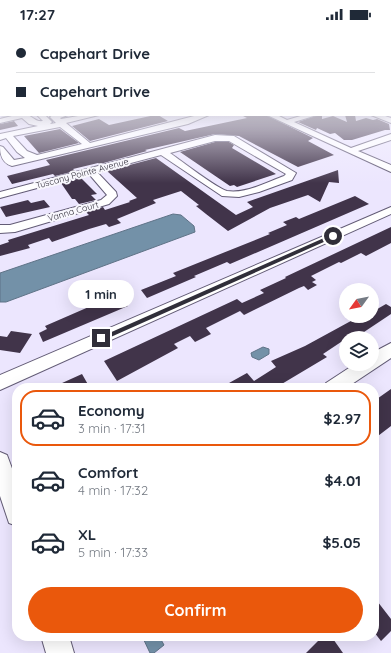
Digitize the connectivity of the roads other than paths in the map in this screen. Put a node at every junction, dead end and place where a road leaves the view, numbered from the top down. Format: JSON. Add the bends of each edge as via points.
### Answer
{"nodes":[{"id":1,"x":45,"y":125,"type":"edge"},
{"id":2,"x":67,"y":125,"type":"edge"},
{"id":3,"x":172,"y":125,"type":"edge"},
{"id":4,"x":294,"y":125,"type":"edge"},
{"id":5,"x":7,"y":137,"type":"edge"},
{"id":6,"x":391,"y":137,"type":"edge"},
{"id":7,"x":0,"y":143,"type":"edge"},
{"id":8,"x":89,"y":146,"type":"junction"},
{"id":9,"x":0,"y":149,"type":"edge"},
{"id":10,"x":350,"y":151,"type":"junction"},
{"id":11,"x":163,"y":152,"type":"junction"},
{"id":12,"x":37,"y":158,"type":"junction"},
{"id":13,"x":391,"y":169,"type":"edge"},
{"id":14,"x":91,"y":171,"type":"junction"},
{"id":15,"x":0,"y":195,"type":"edge"},
{"id":16,"x":391,"y":210,"type":"edge"},
{"id":17,"x":0,"y":229,"type":"edge"},
{"id":18,"x":391,"y":349,"type":"edge"},
{"id":19,"x":379,"y":357,"type":"edge"},
{"id":20,"x":358,"y":371,"type":"edge"},
{"id":21,"x":0,"y":383,"type":"edge"},
{"id":22,"x":340,"y":383,"type":"edge"},
{"id":23,"x":0,"y":462,"type":"edge"},
{"id":24,"x":12,"y":499,"type":"edge"},
{"id":25,"x":56,"y":641,"type":"edge"},
{"id":26,"x":60,"y":653,"type":"edge"}],
"edges":[{"from":1,"to":5,"type":"street"},
{"from":2,"to":8,"type":"street"},
{"from":3,"to":8,"type":"street"},
{"from":4,"to":10,"type":"street"},
{"from":5,"to":7,"type":"street"},
{"from":5,"to":12,"type":"street","via":[[22,153]]},
{"from":6,"to":10,"type":"street"},
{"from":8,"to":12,"type":"street"},
{"from":9,"to":12,"type":"street","via":[[12,163]]},
{"from":10,"to":13,"type":"street"},
{"from":11,"to":11,"type":"street","name":"Tuscany Pointe Avenue","via":[[215,138],[231,138],[291,173],[288,178],[231,195],[222,193]]},
{"from":11,"to":14,"type":"street","name":"Tuscany Pointe Avenue"},
{"from":14,"to":15,"type":"street","name":"Tuscany Pointe Avenue"},
{"from":14,"to":17,"type":"street","name":"Vanna Court","via":[[112,192],[112,196],[105,202],[11,229]]},
{"from":16,"to":21,"type":"street"},
{"from":18,"to":19,"type":"street"},
{"from":20,"to":22,"type":"street"},
{"from":23,"to":24,"type":"street"},
{"from":25,"to":26,"type":"street"}]}
